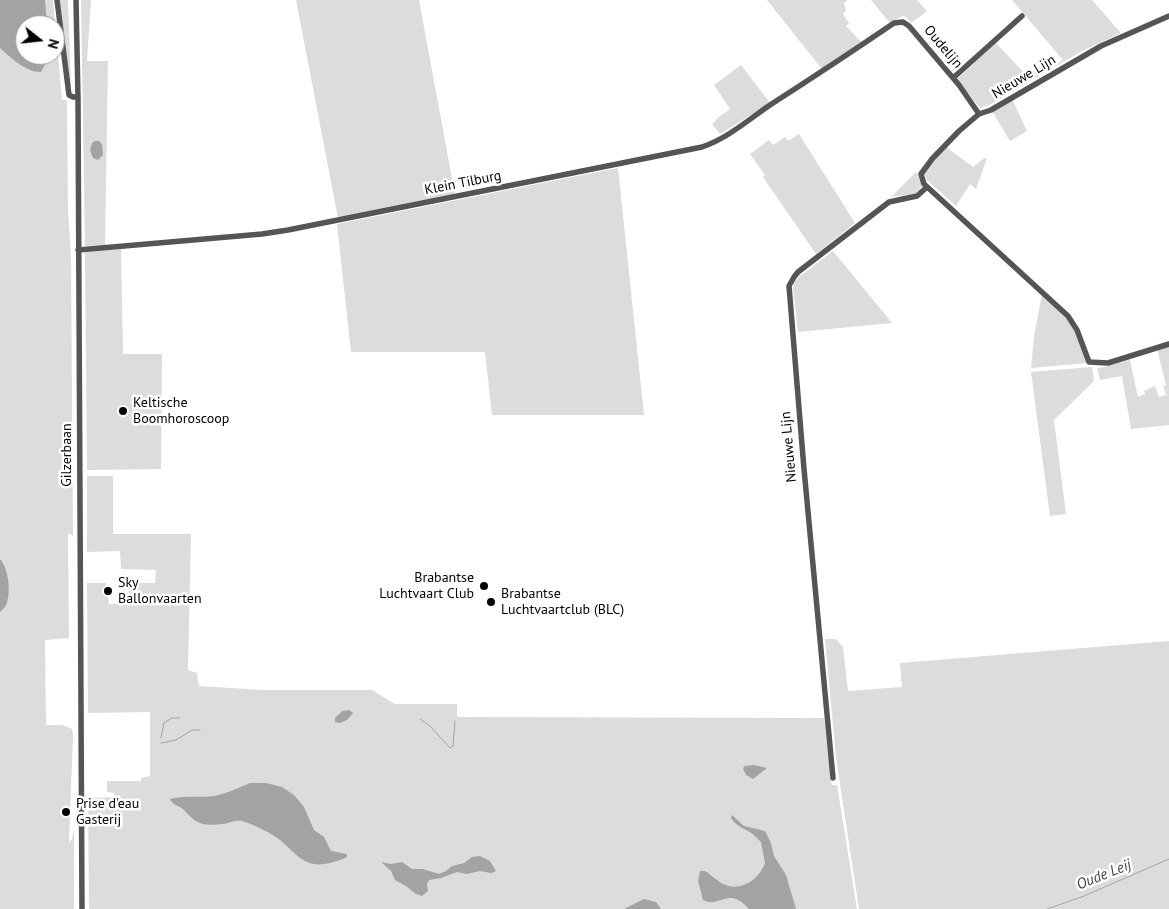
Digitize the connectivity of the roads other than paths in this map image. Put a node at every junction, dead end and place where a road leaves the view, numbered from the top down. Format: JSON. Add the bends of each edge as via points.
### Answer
{"nodes":[{"id":1,"x":57,"y":0,"type":"edge"},
{"id":2,"x":76,"y":0,"type":"edge"},
{"id":3,"x":1022,"y":16,"type":"dead end"},
{"id":4,"x":1169,"y":16,"type":"edge"},
{"id":5,"x":828,"y":69,"type":"joint"},
{"id":6,"x":954,"y":78,"type":"junction"},
{"id":7,"x":78,"y":97,"type":"junction"},
{"id":8,"x":979,"y":114,"type":"junction"},
{"id":9,"x":927,"y":187,"type":"junction"},
{"id":10,"x":78,"y":250,"type":"junction"},
{"id":11,"x":1169,"y":344,"type":"edge"},
{"id":12,"x":834,"y":778,"type":"dead end"},
{"id":13,"x":82,"y":909,"type":"edge"}],
"edges":[{"from":1,"to":7,"type":"street","via":[[70,95]]},
{"from":2,"to":7,"type":"street","name":"Gilzerbaan"},
{"from":3,"to":6,"type":"street"},
{"from":4,"to":8,"type":"street","name":"Nieuwe Lijn","via":[[1101,46]]},
{"from":5,"to":6,"type":"street","name":"Oudelijn","via":[[899,22],[909,26]]},
{"from":5,"to":10,"type":"street","name":"Klein Tilburg","via":[[720,140],[702,147],[288,230]]},
{"from":6,"to":8,"type":"street","name":"Oudelijn"},
{"from":7,"to":10,"type":"street","name":"Gilzerbaan"},
{"from":8,"to":9,"type":"street","name":"Nieuwe Lijn","via":[[924,169],[921,174]]},
{"from":9,"to":11,"type":"street","via":[[1062,309],[1077,330],[1087,360],[1091,363],[1108,363]]},
{"from":9,"to":12,"type":"street","name":"Nieuwe Lijn","via":[[917,196],[889,202],[798,272],[789,286]]},
{"from":10,"to":13,"type":"street","name":"Gilzerbaan"}]}
